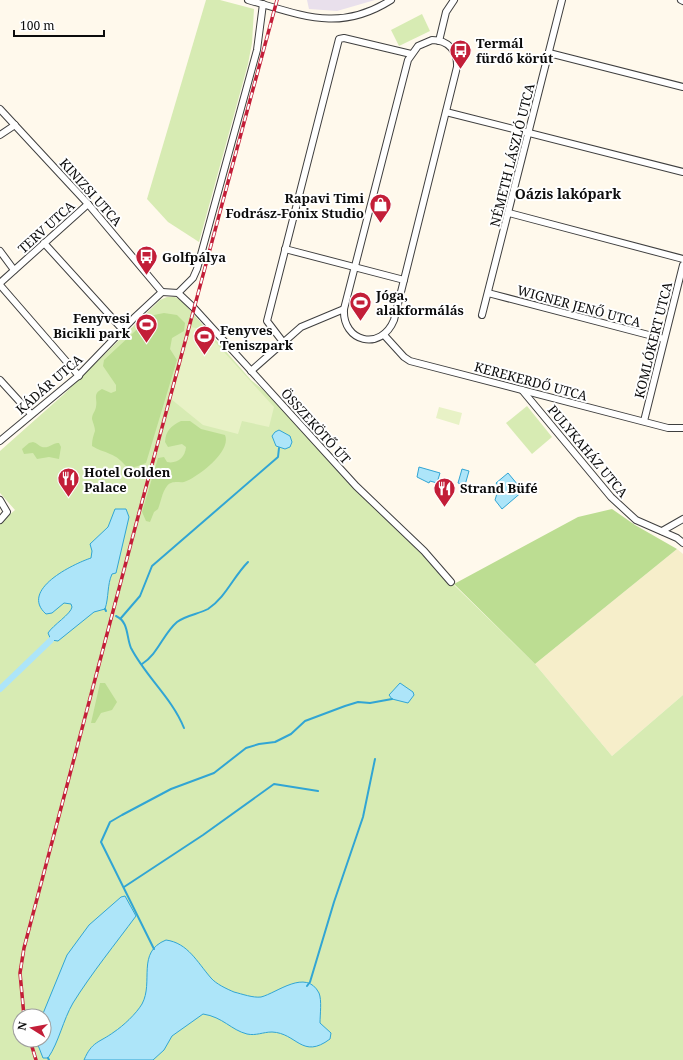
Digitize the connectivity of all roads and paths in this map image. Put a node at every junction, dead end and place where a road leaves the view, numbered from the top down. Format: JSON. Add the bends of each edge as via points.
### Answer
{"nodes":[{"id":1,"x":248,"y":0,"type":"edge"},
{"id":2,"x":390,"y":0,"type":"edge"},
{"id":3,"x":454,"y":0,"type":"edge"},
{"id":4,"x":562,"y":0,"type":"edge"},
{"id":5,"x":263,"y":4,"type":"junction"},
{"id":6,"x":439,"y":41,"type":"junction"},
{"id":7,"x":549,"y":53,"type":"junction"},
{"id":8,"x":411,"y":54,"type":"junction"},
{"id":9,"x":683,"y":87,"type":"edge"},
{"id":10,"x":0,"y":108,"type":"edge"},
{"id":11,"x":446,"y":112,"type":"junction"},
{"id":12,"x":15,"y":125,"type":"junction"},
{"id":13,"x":528,"y":134,"type":"junction"},
{"id":14,"x":0,"y":135,"type":"edge"},
{"id":15,"x":683,"y":172,"type":"edge"},
{"id":16,"x":88,"y":204,"type":"junction"},
{"id":17,"x":509,"y":213,"type":"junction"},
{"id":18,"x":44,"y":243,"type":"junction"},
{"id":19,"x":285,"y":249,"type":"junction"},
{"id":20,"x":0,"y":251,"type":"edge"},
{"id":21,"x":683,"y":259,"type":"edge"},
{"id":22,"x":683,"y":265,"type":"edge"},
{"id":23,"x":355,"y":267,"type":"junction"},
{"id":24,"x":14,"y":270,"type":"junction"},
{"id":25,"x":404,"y":280,"type":"junction"},
{"id":26,"x":0,"y":284,"type":"edge"},
{"id":27,"x":681,"y":284,"type":"edge"},
{"id":28,"x":162,"y":292,"type":"junction"},
{"id":29,"x":178,"y":293,"type":"junction"},
{"id":30,"x":488,"y":293,"type":"junction"},
{"id":31,"x":344,"y":309,"type":"junction"},
{"id":32,"x":482,"y":315,"type":"dead end"},
{"id":33,"x":123,"y":330,"type":"junction"},
{"id":34,"x":384,"y":335,"type":"junction"},
{"id":35,"x":664,"y":339,"type":"junction"},
{"id":36,"x":283,"y":342,"type":"junction"},
{"id":37,"x":251,"y":371,"type":"junction"},
{"id":38,"x":78,"y":376,"type":"junction"},
{"id":39,"x":0,"y":380,"type":"edge"},
{"id":40,"x":522,"y":390,"type":"junction"},
{"id":41,"x":31,"y":414,"type":"junction"},
{"id":42,"x":644,"y":421,"type":"junction"},
{"id":43,"x":683,"y":428,"type":"edge"},
{"id":44,"x":0,"y":441,"type":"edge"},
{"id":45,"x":0,"y":500,"type":"edge"},
{"id":46,"x":683,"y":519,"type":"edge"},
{"id":47,"x":0,"y":520,"type":"edge"},
{"id":48,"x":662,"y":531,"type":"junction"},
{"id":49,"x":683,"y":543,"type":"edge"},
{"id":50,"x":451,"y":582,"type":"dead end"}],
"edges":[{"from":1,"to":5,"type":"street"},
{"from":2,"to":5,"type":"street","via":[[361,15],[331,20]]},
{"from":3,"to":6,"type":"street","via":[[446,12]]},
{"from":4,"to":7,"type":"street","name":"NÉMETH LÁSZLÓ UTCA"},
{"from":5,"to":29,"type":"street","via":[[257,50],[197,269]]},
{"from":6,"to":8,"type":"street","via":[[422,43]]},
{"from":6,"to":11,"type":"street","via":[[451,47],[458,62]]},
{"from":7,"to":9,"type":"street"},
{"from":7,"to":13,"type":"street","name":"NÉMETH LÁSZLÓ UTCA"},
{"from":8,"to":19,"type":"street","via":[[339,39]]},
{"from":8,"to":23,"type":"street"},
{"from":10,"to":12,"type":"street","name":"KINIZSI UTCA"},
{"from":11,"to":13,"type":"street"},
{"from":11,"to":25,"type":"street"},
{"from":12,"to":14,"type":"street"},
{"from":12,"to":16,"type":"street","name":"KINIZSI UTCA"},
{"from":13,"to":15,"type":"street"},
{"from":13,"to":17,"type":"street","name":"NÉMETH LÁSZLÓ UTCA"},
{"from":16,"to":18,"type":"street","name":"TERV UTCA"},
{"from":16,"to":28,"type":"street","name":"KINIZSI UTCA"},
{"from":17,"to":21,"type":"street"},
{"from":17,"to":30,"type":"street","name":"NÉMETH LÁSZLÓ UTCA"},
{"from":18,"to":24,"type":"street","name":"TERV UTCA"},
{"from":18,"to":33,"type":"street"},
{"from":19,"to":23,"type":"street"},
{"from":19,"to":36,"type":"street","via":[[267,322]]},
{"from":20,"to":24,"type":"street"},
{"from":22,"to":27,"type":"street","name":"KOMLÓKERT UTCA"},
{"from":23,"to":25,"type":"street"},
{"from":23,"to":31,"type":"street"},
{"from":24,"to":26,"type":"street","name":"TERV UTCA"},
{"from":25,"to":34,"type":"street","via":[[394,320]]},
{"from":26,"to":38,"type":"street"},
{"from":27,"to":35,"type":"street","name":"KOMLÓKERT UTCA"},
{"from":28,"to":29,"type":"street"},
{"from":28,"to":33,"type":"street","name":"KÁDÁR UTCA"},
{"from":29,"to":37,"type":"street","name":"ÖSSZEKÖTŐ ÚT"},
{"from":30,"to":32,"type":"street","name":"NÉMETH LÁSZLÓ UTCA"},
{"from":30,"to":35,"type":"street","name":"WIGNER JENŐ UTCA"},
{"from":31,"to":34,"type":"street","via":[[346,325],[357,336],[374,340]]},
{"from":31,"to":36,"type":"street","via":[[301,327]]},
{"from":33,"to":38,"type":"street","name":"KÁDÁR UTCA"},
{"from":34,"to":40,"type":"street","name":"KEREKERDŐ UTCA","via":[[410,361]]},
{"from":35,"to":42,"type":"street","name":"KOMLÓKERT UTCA"},
{"from":36,"to":37,"type":"street"},
{"from":37,"to":50,"type":"street","name":"ÖSSZEKÖTŐ ÚT","via":[[359,489],[424,551]]},
{"from":38,"to":41,"type":"street","name":"KÁDÁR UTCA"},
{"from":39,"to":41,"type":"street"},
{"from":40,"to":42,"type":"street","name":"KEREKERDŐ UTCA"},
{"from":40,"to":48,"type":"street","name":"PULYKAHÁZ UTCA","via":[[610,497],[636,520]]},
{"from":41,"to":44,"type":"street","name":"KÁDÁR UTCA"},
{"from":42,"to":43,"type":"street","name":"KEREKERDŐ UTCA","via":[[668,428]]},
{"from":45,"to":47,"type":"street","via":[[7,512]]},
{"from":46,"to":48,"type":"street"},
{"from":48,"to":49,"type":"street","name":"PULYKAHÁZ UTCA"}]}
